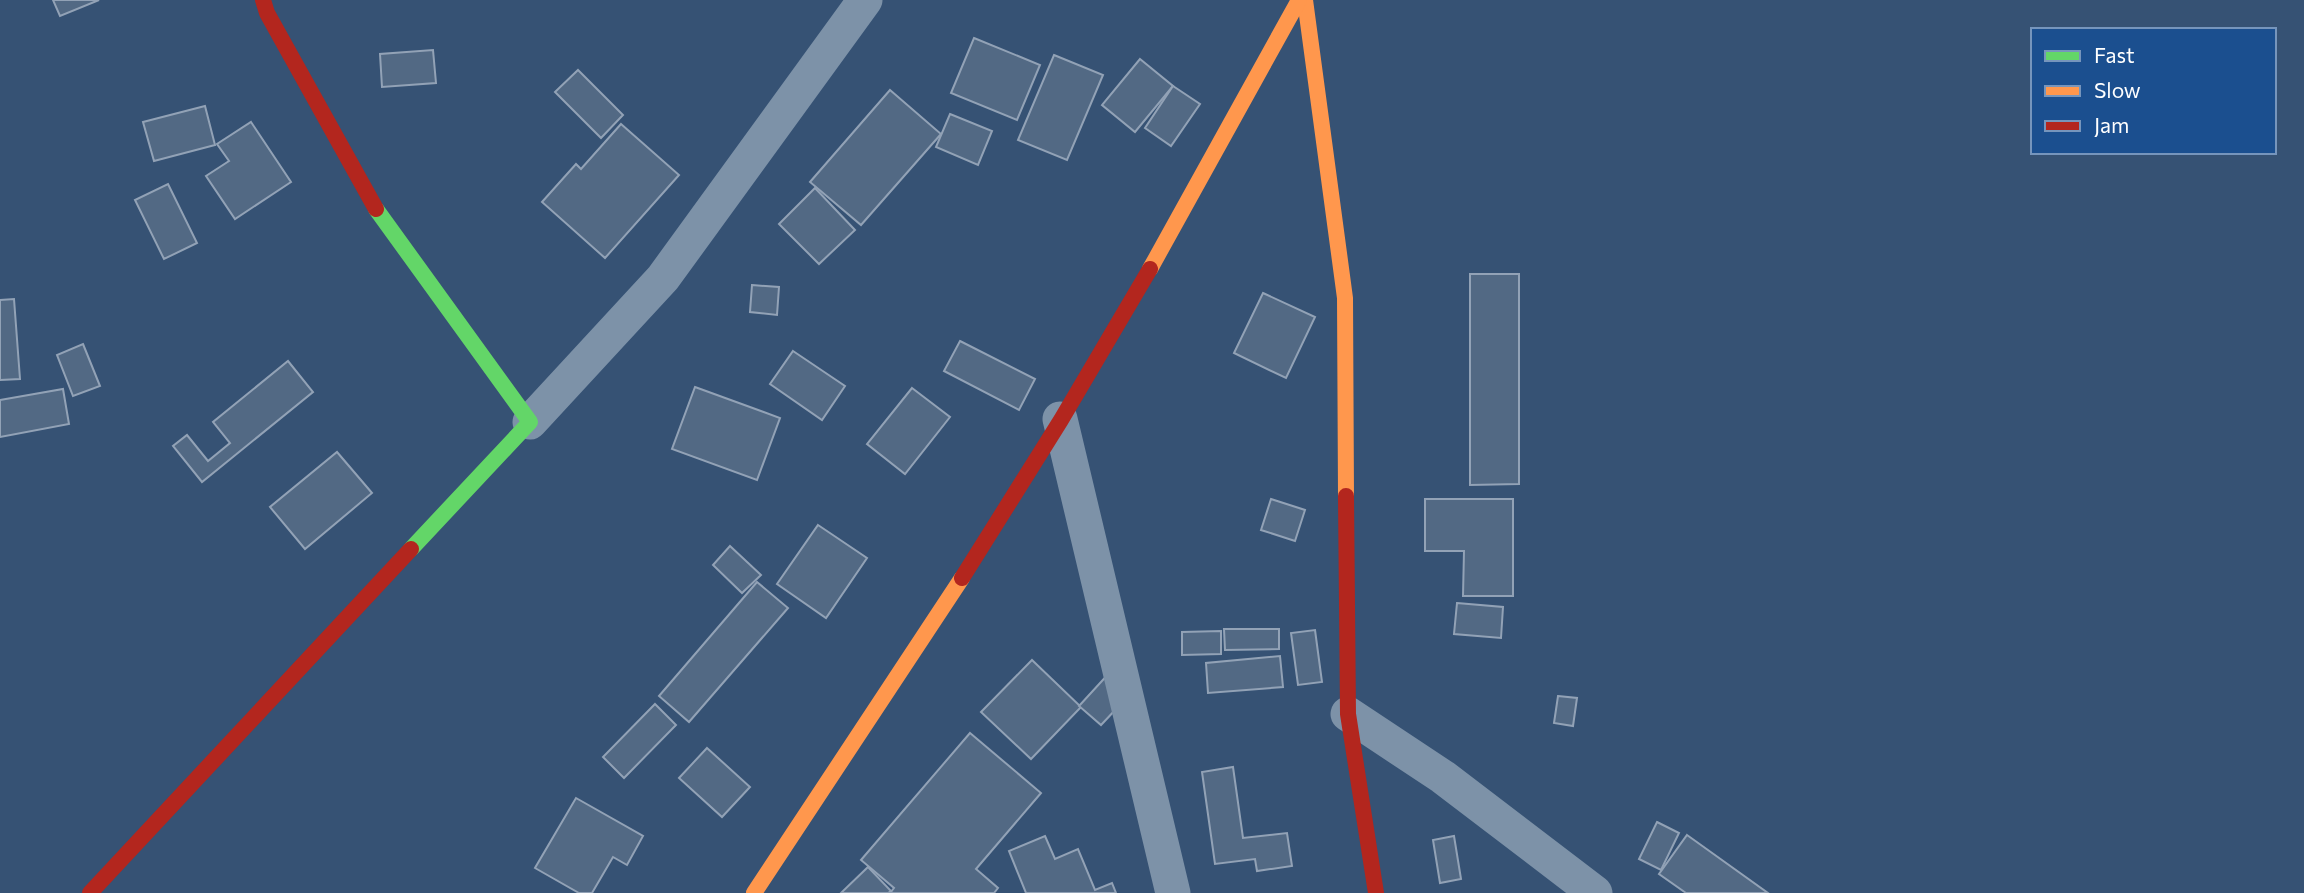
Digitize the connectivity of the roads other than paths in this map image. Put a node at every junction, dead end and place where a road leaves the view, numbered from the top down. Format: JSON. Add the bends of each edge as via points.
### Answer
{"nodes":[{"id":1,"x":263,"y":0,"type":"edge"},
{"id":2,"x":865,"y":0,"type":"edge"},
{"id":3,"x":1299,"y":0,"type":"edge"},
{"id":4,"x":1305,"y":0,"type":"edge"},
{"id":5,"x":1060,"y":419,"type":"junction"},
{"id":6,"x":530,"y":422,"type":"junction"},
{"id":7,"x":1348,"y":714,"type":"junction"},
{"id":8,"x":90,"y":893,"type":"edge"},
{"id":9,"x":754,"y":893,"type":"edge"},
{"id":10,"x":1173,"y":893,"type":"edge"},
{"id":11,"x":1376,"y":893,"type":"edge"},
{"id":12,"x":1595,"y":893,"type":"edge"}],
"edges":[{"from":1,"to":6,"type":"street","via":[[380,216]]},
{"from":2,"to":6,"type":"street","via":[[663,278]]},
{"from":3,"to":5,"type":"street","via":[[1156,260]]},
{"from":4,"to":7,"type":"street","via":[[1345,298]]},
{"from":5,"to":9,"type":"street","via":[[913,657]]},
{"from":5,"to":10,"type":"street"},
{"from":6,"to":8,"type":"street"},
{"from":7,"to":11,"type":"street"},
{"from":7,"to":12,"type":"street","via":[[1443,777]]}]}
